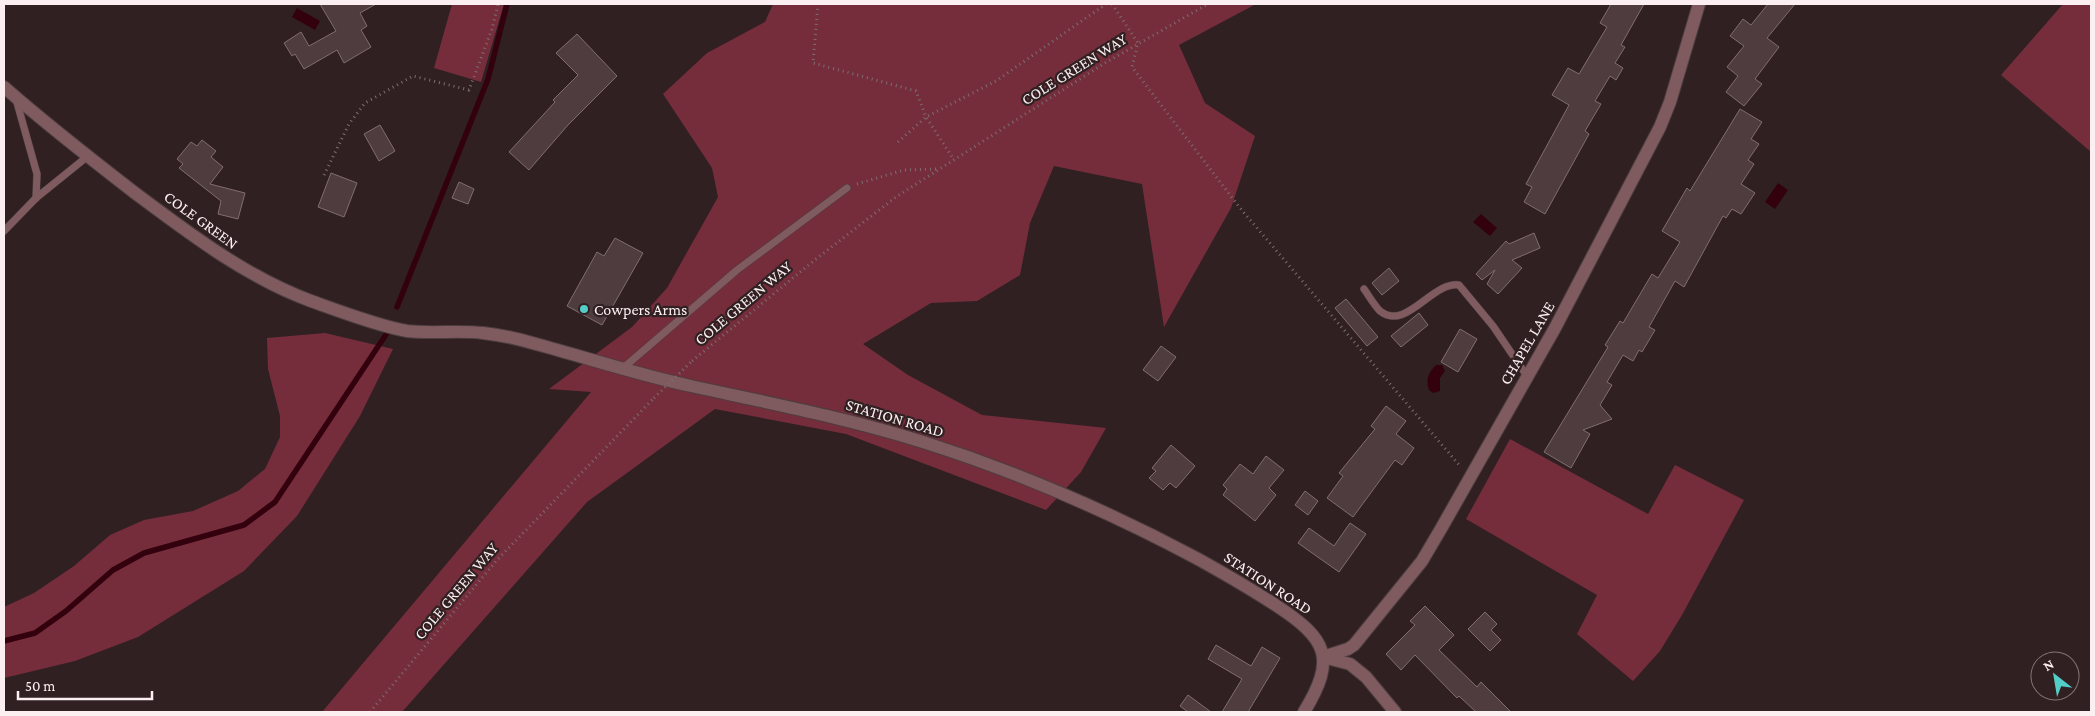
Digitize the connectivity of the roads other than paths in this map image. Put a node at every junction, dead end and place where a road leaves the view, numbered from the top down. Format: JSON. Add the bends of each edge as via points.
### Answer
{"nodes":[{"id":1,"x":1699,"y":4,"type":"edge"},
{"id":2,"x":4,"y":87,"type":"edge"},
{"id":3,"x":15,"y":97,"type":"junction"},
{"id":4,"x":88,"y":156,"type":"junction"},
{"id":5,"x":847,"y":188,"type":"road end"},
{"id":6,"x":36,"y":198,"type":"junction"},
{"id":7,"x":4,"y":231,"type":"edge"},
{"id":8,"x":1364,"y":289,"type":"dead end"},
{"id":9,"x":408,"y":331,"type":"joint"},
{"id":10,"x":622,"y":370,"type":"junction"},
{"id":11,"x":1527,"y":376,"type":"junction"},
{"id":12,"x":1323,"y":657,"type":"junction"},
{"id":13,"x":1304,"y":712,"type":"edge"},
{"id":14,"x":1395,"y":712,"type":"edge"}],
"edges":[{"from":1,"to":11,"type":"street","name":"CHAPEL LANE","via":[[1660,127]]},
{"from":2,"to":3,"type":"street","name":"COLE GREEN"},
{"from":3,"to":4,"type":"street","name":"COLE GREEN"},
{"from":3,"to":6,"type":"lane","via":[[38,174]]},
{"from":4,"to":6,"type":"lane"},
{"from":4,"to":9,"type":"street","name":"COLE GREEN","via":[[235,265],[308,300]]},
{"from":5,"to":10,"type":"lane","via":[[737,270]]},
{"from":6,"to":7,"type":"lane"},
{"from":8,"to":11,"type":"lane","via":[[1380,310],[1388,315],[1402,315],[1443,286],[1459,285],[1493,326]]},
{"from":9,"to":10,"type":"street","name":"STATION ROAD","via":[[485,333],[538,344]]},
{"from":10,"to":12,"type":"street","name":"STATION ROAD","via":[[825,414],[921,441],[1019,475],[1115,517],[1243,583],[1303,624],[1317,638]]},
{"from":11,"to":12,"type":"street","name":"CHAPEL LANE","via":[[1422,561],[1372,625],[1348,649]]},
{"from":12,"to":13,"type":"street","via":[[1324,668],[1319,684]]},
{"from":12,"to":14,"type":"street","via":[[1350,664],[1366,677]]}]}
